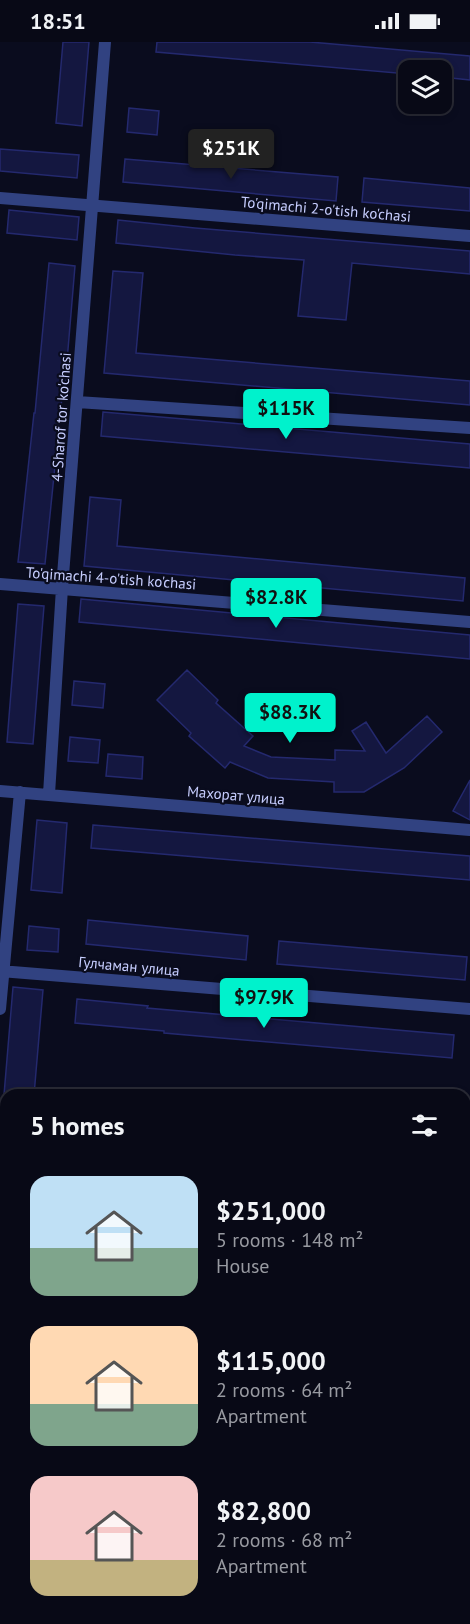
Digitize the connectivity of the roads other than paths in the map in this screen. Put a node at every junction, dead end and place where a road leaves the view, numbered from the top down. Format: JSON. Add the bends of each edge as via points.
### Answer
{"nodes":[{"id":1,"x":105,"y":42,"type":"edge"},
{"id":2,"x":0,"y":198,"type":"edge"},
{"id":3,"x":92,"y":205,"type":"junction"},
{"id":4,"x":470,"y":236,"type":"edge"},
{"id":5,"x":77,"y":402,"type":"junction"},
{"id":6,"x":470,"y":428,"type":"edge"},
{"id":7,"x":0,"y":584,"type":"edge"},
{"id":8,"x":62,"y":588,"type":"junction"},
{"id":9,"x":470,"y":622,"type":"edge"},
{"id":10,"x":0,"y":791,"type":"edge"},
{"id":11,"x":20,"y":792,"type":"junction"},
{"id":12,"x":49,"y":794,"type":"junction"},
{"id":13,"x":470,"y":830,"type":"edge"},
{"id":14,"x":2,"y":971,"type":"edge"},
{"id":15,"x":470,"y":1009,"type":"edge"},
{"id":16,"x":0,"y":1010,"type":"edge"}],
"edges":[{"from":1,"to":3,"type":"street","name":"4-Sharof tor ko'chasi"},
{"from":2,"to":3,"type":"street","name":"To'qimachi 2-o'tish ko'chasi"},
{"from":3,"to":4,"type":"street","name":"To'qimachi 2-o'tish ko'chasi"},
{"from":3,"to":5,"type":"street","name":"4-Sharof tor ko'chasi"},
{"from":5,"to":6,"type":"street"},
{"from":5,"to":8,"type":"street","name":"4-Sharof tor ko'chasi"},
{"from":7,"to":8,"type":"street","name":"To'qimachi 4-o'tish ko'chasi"},
{"from":8,"to":9,"type":"street","name":"To'qimachi 4-o'tish ko'chasi"},
{"from":8,"to":12,"type":"street","name":"4-Sharof tor ko'chasi"},
{"from":10,"to":11,"type":"street","name":"Махорат улица"},
{"from":11,"to":12,"type":"street","name":"Махорат улица"},
{"from":11,"to":14,"type":"street"},
{"from":12,"to":13,"type":"street","name":"Махорат улица"},
{"from":14,"to":15,"type":"street","name":"Гулчаман улица"},
{"from":14,"to":16,"type":"street"}]}
